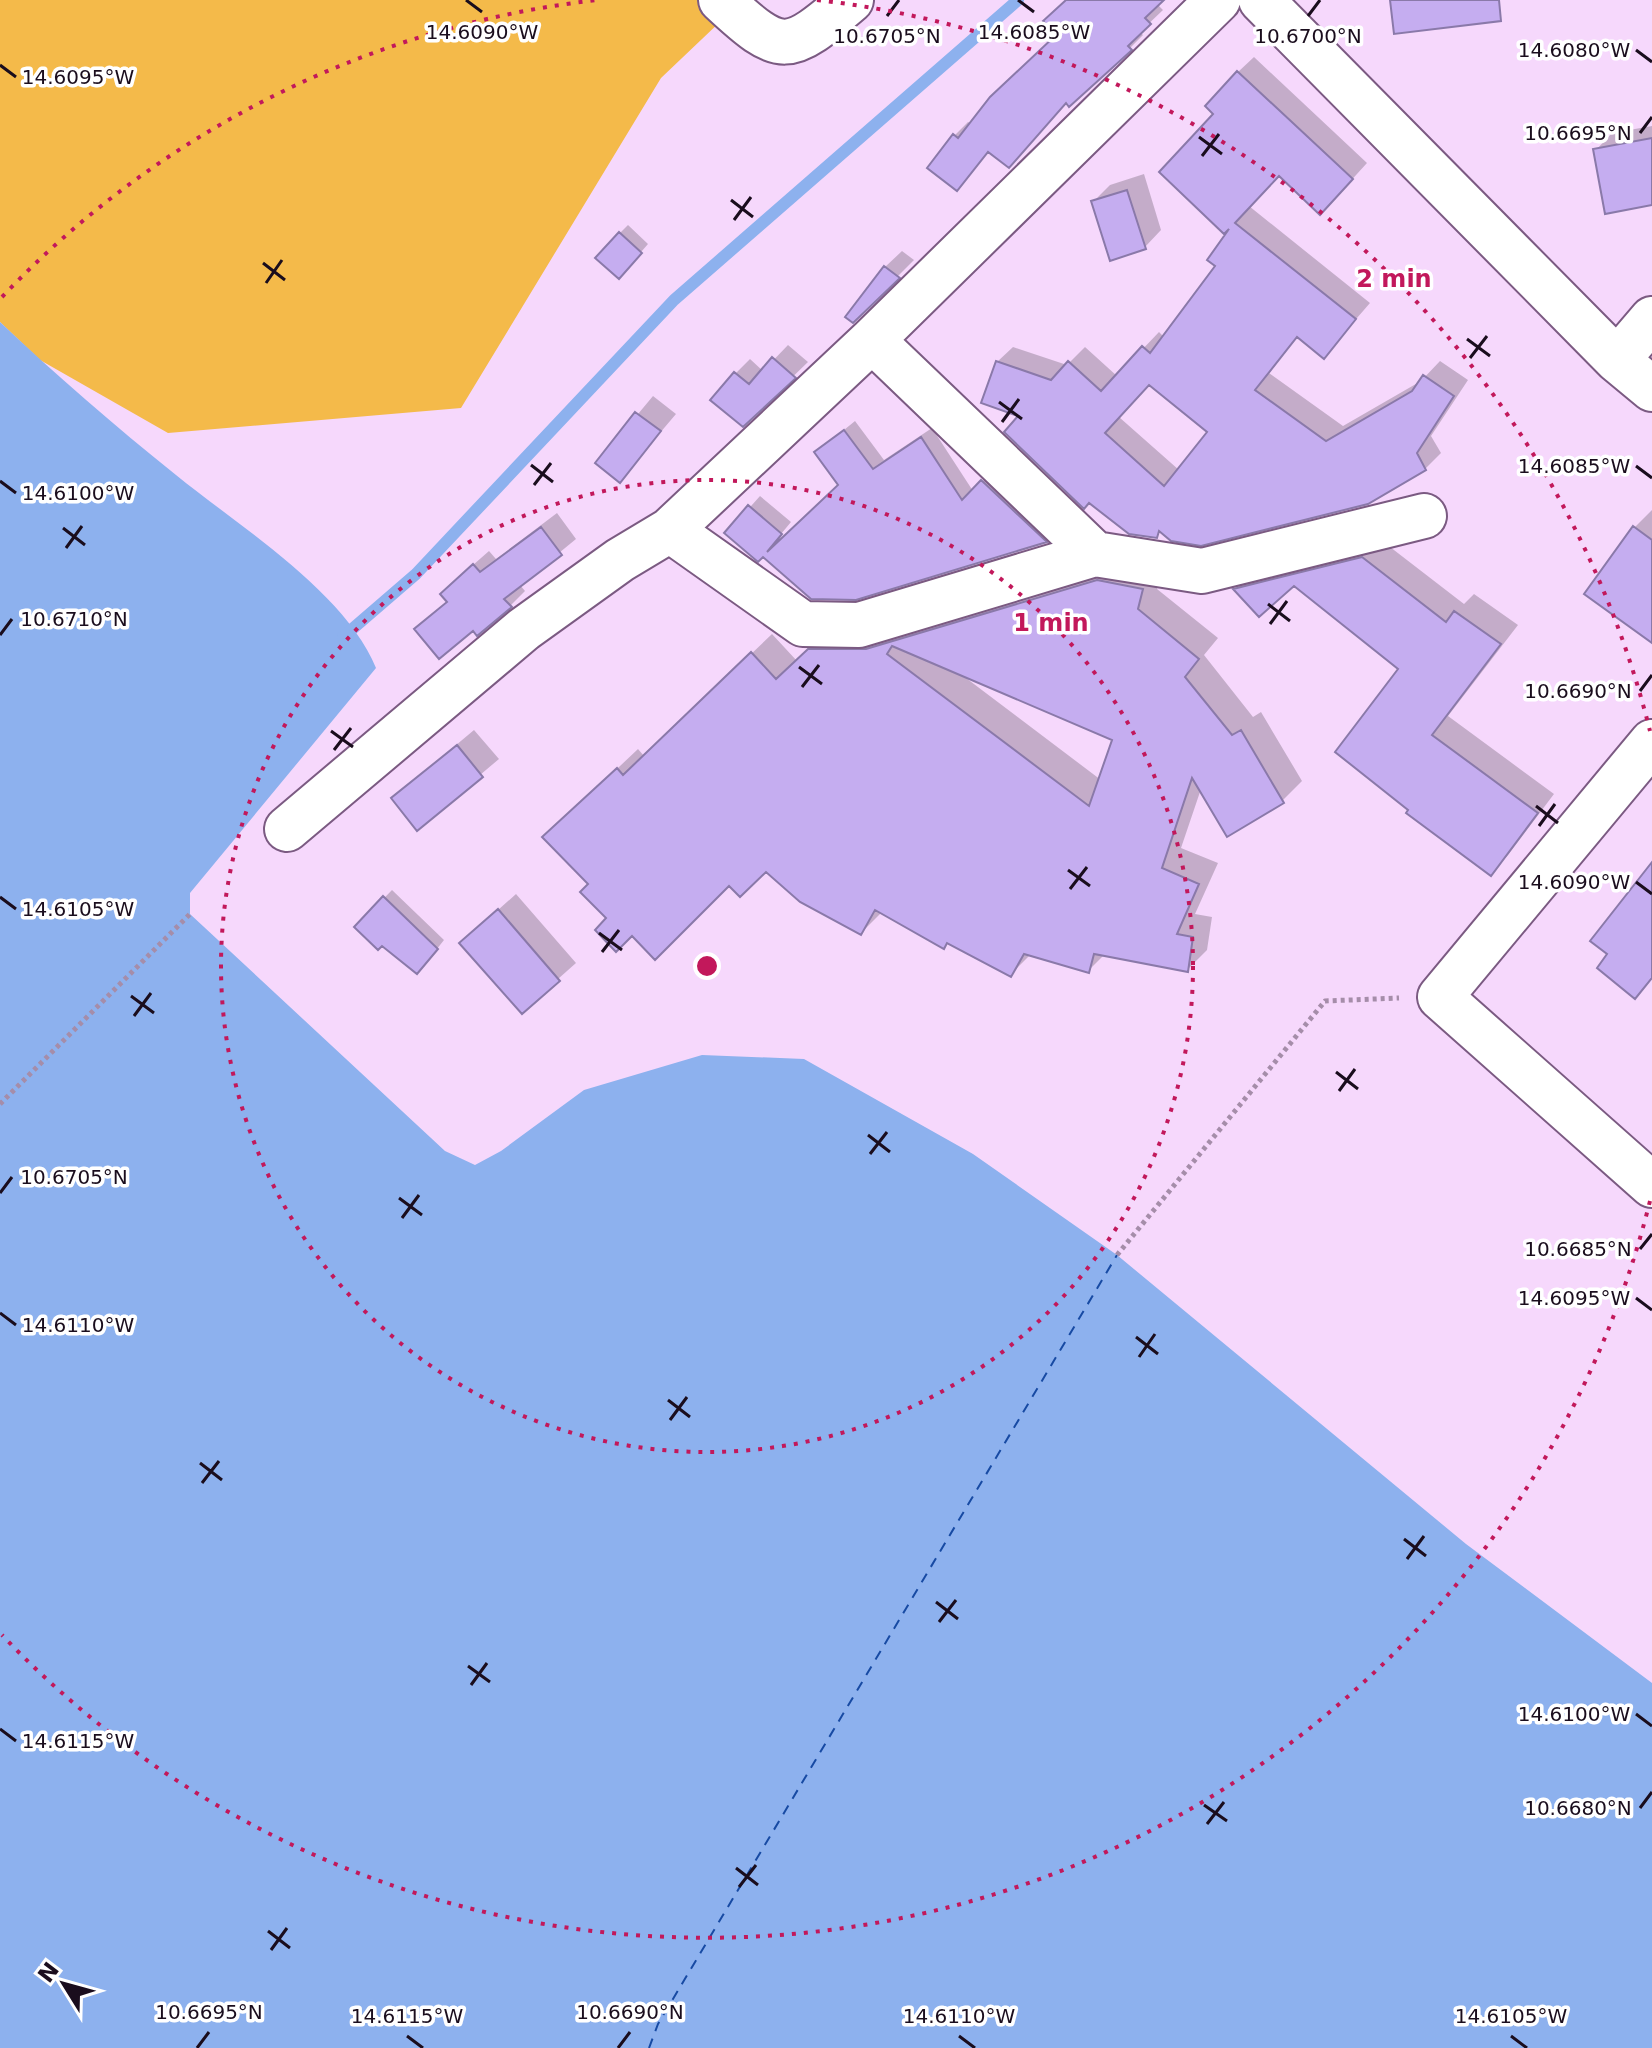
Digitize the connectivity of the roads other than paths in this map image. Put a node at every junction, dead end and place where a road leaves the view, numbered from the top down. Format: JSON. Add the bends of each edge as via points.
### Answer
{"nodes":[{"id":1,"x":721,"y":0,"type":"edge"},
{"id":2,"x":851,"y":0,"type":"edge"},
{"id":3,"x":1218,"y":0,"type":"edge"},
{"id":4,"x":1261,"y":0,"type":"edge"},
{"id":5,"x":1652,"y":319,"type":"edge"},
{"id":6,"x":872,"y":340,"type":"junction"},
{"id":7,"x":1617,"y":360,"type":"junction"},
{"id":8,"x":1652,"y":389,"type":"edge"},
{"id":9,"x":1424,"y":516,"type":"dead end"},
{"id":10,"x":670,"y":530,"type":"junction"},
{"id":11,"x":1095,"y":554,"type":"junction"},
{"id":12,"x":1652,"y":742,"type":"edge"},
{"id":13,"x":287,"y":829,"type":"dead end"},
{"id":14,"x":1652,"y":1185,"type":"edge"}],
"edges":[{"from":1,"to":2,"type":"street","via":[[761,37],[791,43],[816,31]]},
{"from":3,"to":6,"type":"street"},
{"from":4,"to":7,"type":"street"},
{"from":5,"to":7,"type":"street"},
{"from":6,"to":10,"type":"street"},
{"from":6,"to":11,"type":"street"},
{"from":7,"to":8,"type":"street"},
{"from":9,"to":11,"type":"street","via":[[1202,571]]},
{"from":10,"to":11,"type":"street","via":[[803,624],[859,625]]},
{"from":10,"to":13,"type":"street","via":[[524,629]]},
{"from":12,"to":14,"type":"street","via":[[1440,997]]}]}
